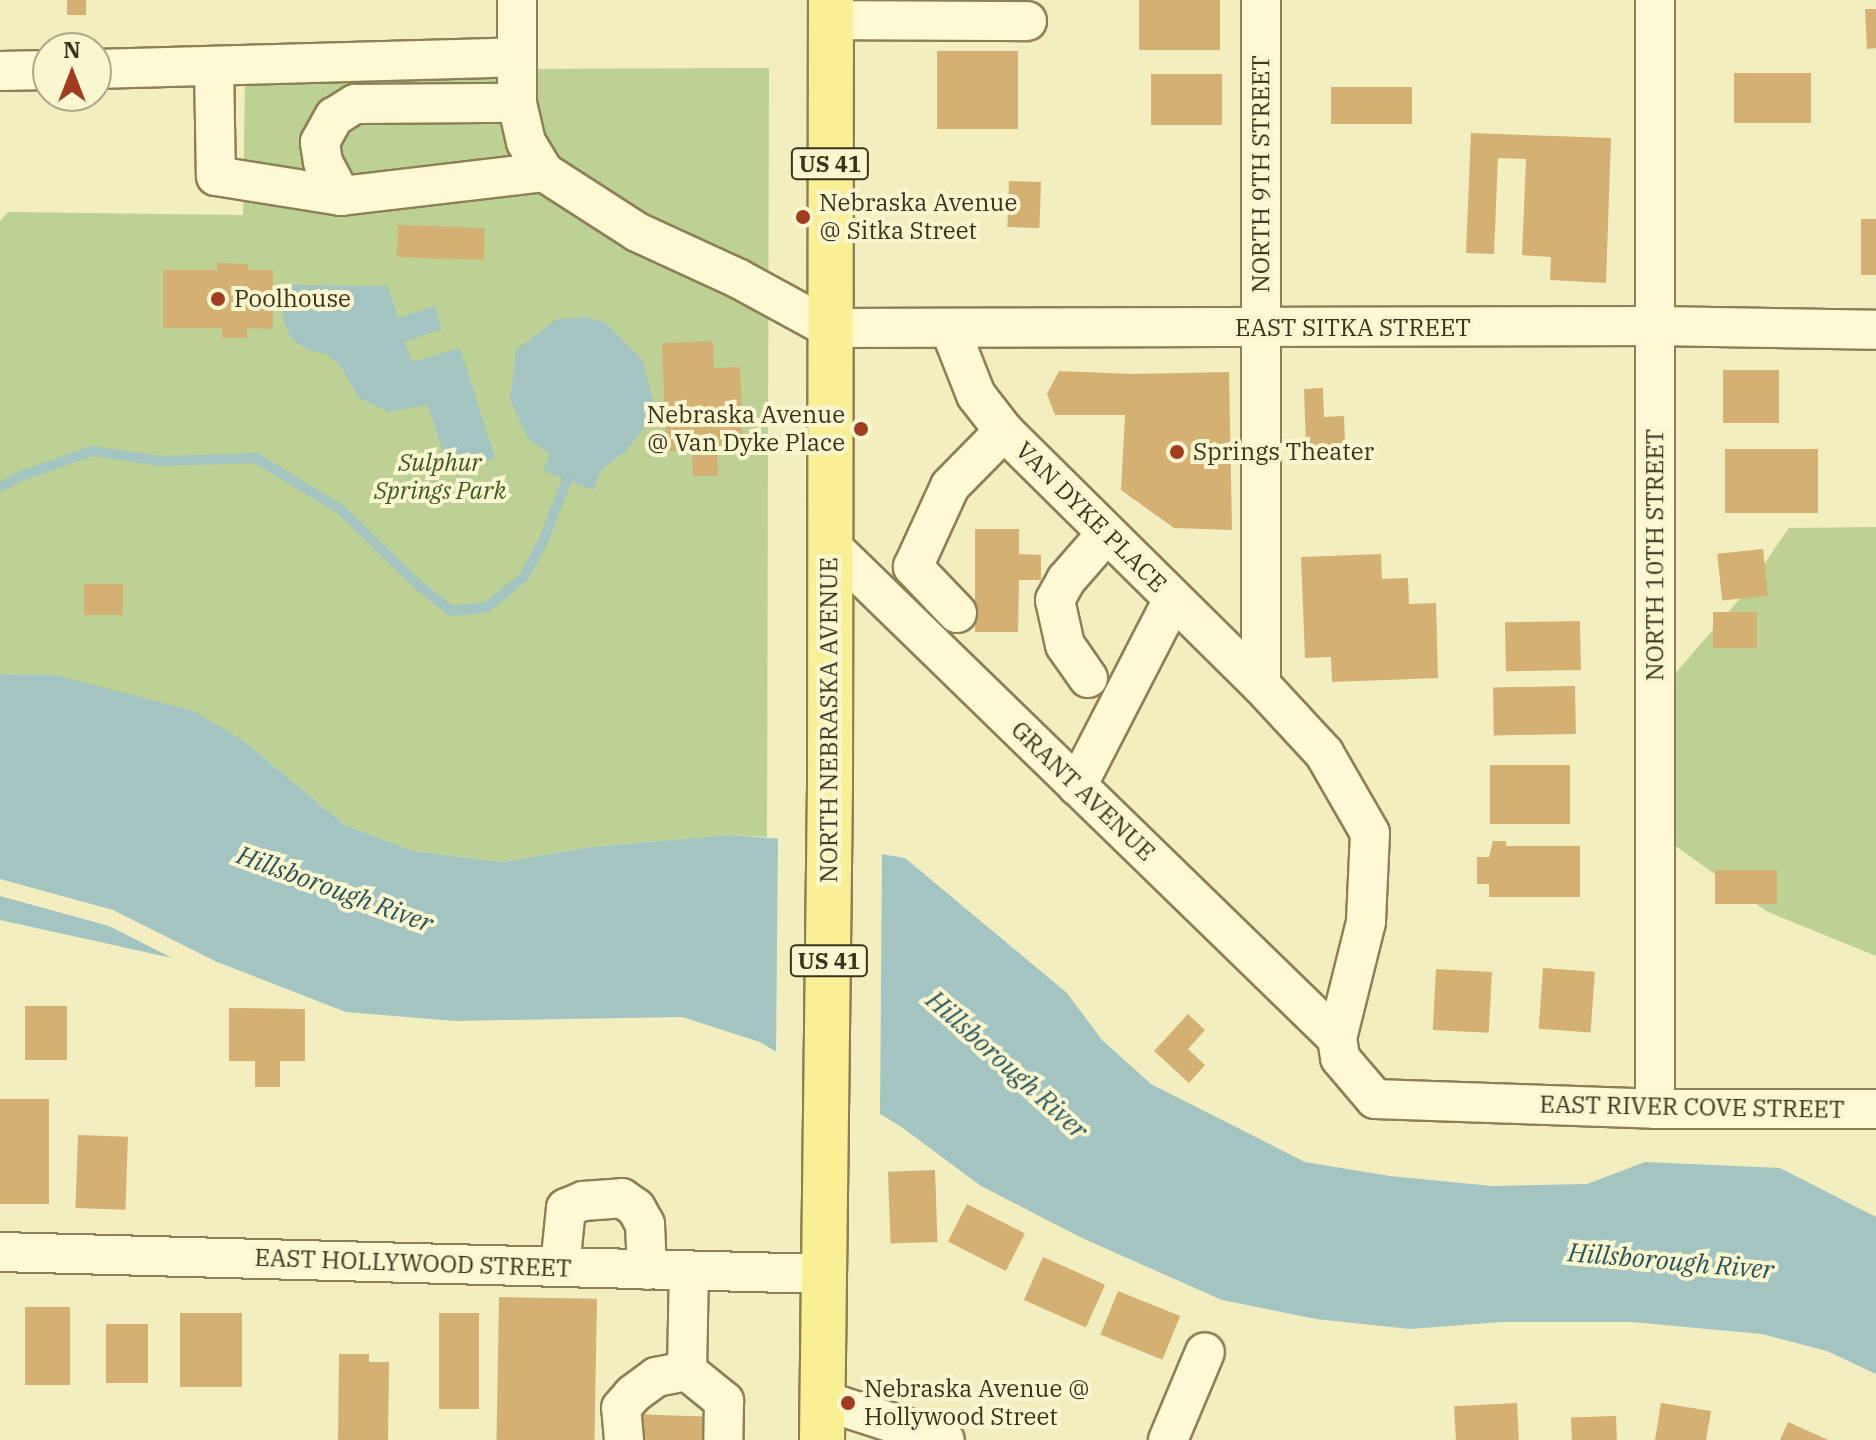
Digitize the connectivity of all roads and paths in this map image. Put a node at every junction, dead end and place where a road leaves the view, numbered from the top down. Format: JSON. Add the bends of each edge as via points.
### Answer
{"nodes":[{"id":1,"x":517,"y":0,"type":"edge"},
{"id":2,"x":1261,"y":0,"type":"edge"},
{"id":3,"x":1655,"y":0,"type":"edge"},
{"id":4,"x":831,"y":10,"type":"edge"},
{"id":5,"x":1027,"y":21,"type":"dead end"},
{"id":6,"x":517,"y":57,"type":"junction"},
{"id":7,"x":337,"y":62,"type":"junction"},
{"id":8,"x":214,"y":66,"type":"junction"},
{"id":9,"x":112,"y":69,"type":"edge"},
{"id":10,"x":32,"y":70,"type":"edge"},
{"id":11,"x":0,"y":71,"type":"edge"},
{"id":12,"x":517,"y":103,"type":"junction"},
{"id":13,"x":344,"y":111,"type":"junction"},
{"id":14,"x":544,"y":172,"type":"junction"},
{"id":15,"x":341,"y":196,"type":"junction"},
{"id":16,"x":1656,"y":326,"type":"junction"},
{"id":17,"x":829,"y":328,"type":"junction"},
{"id":18,"x":950,"y":329,"type":"junction"},
{"id":19,"x":1261,"y":329,"type":"junction"},
{"id":20,"x":1876,"y":330,"type":"edge"},
{"id":21,"x":1004,"y":431,"type":"junction"},
{"id":22,"x":1107,"y":533,"type":"junction"},
{"id":23,"x":829,"y":544,"type":"junction"},
{"id":24,"x":913,"y":567,"type":"junction"},
{"id":25,"x":884,"y":599,"type":"junction"},
{"id":26,"x":1173,"y":599,"type":"junction"},
{"id":27,"x":957,"y":613,"type":"dead end"},
{"id":28,"x":1088,"y":678,"type":"dead end"},
{"id":29,"x":1261,"y":685,"type":"junction"},
{"id":30,"x":1077,"y":786,"type":"junction"},
{"id":31,"x":1337,"y":1038,"type":"junction"},
{"id":32,"x":1655,"y":1109,"type":"junction"},
{"id":33,"x":1876,"y":1109,"type":"edge"},
{"id":34,"x":0,"y":1252,"type":"edge"},
{"id":35,"x":560,"y":1267,"type":"junction"},
{"id":36,"x":647,"y":1270,"type":"junction"},
{"id":37,"x":689,"y":1271,"type":"junction"},
{"id":38,"x":826,"y":1274,"type":"junction"},
{"id":39,"x":1205,"y":1352,"type":"dead end"},
{"id":40,"x":687,"y":1371,"type":"junction"},
{"id":41,"x":822,"y":1420,"type":"edge"},
{"id":42,"x":624,"y":1440,"type":"edge"},
{"id":43,"x":723,"y":1440,"type":"edge"},
{"id":44,"x":945,"y":1440,"type":"edge"},
{"id":45,"x":1168,"y":1440,"type":"edge"}],
"edges":[{"from":1,"to":6,"type":"street"},
{"from":2,"to":19,"type":"street","name":"NORTH 9TH STREET"},
{"from":3,"to":16,"type":"street","name":"NORTH 10TH STREET"},
{"from":4,"to":5,"type":"street"},
{"from":4,"to":17,"type":"main road","name":"NORTH NEBRASKA AVENUE","number":"US 41"},
{"from":6,"to":7,"type":"street"},
{"from":6,"to":12,"type":"street"},
{"from":7,"to":8,"type":"street"},
{"from":7,"to":13,"type":"street"},
{"from":8,"to":9,"type":"street"},
{"from":8,"to":15,"type":"street","via":[[216,176]]},
{"from":10,"to":11,"type":"street"},
{"from":12,"to":13,"type":"street","via":[[355,104]]},
{"from":12,"to":14,"type":"street","via":[[526,142]]},
{"from":13,"to":15,"type":"street","via":[[334,117],[320,142],[323,162]]},
{"from":14,"to":15,"type":"street"},
{"from":14,"to":17,"type":"street","via":[[637,232]]},
{"from":16,"to":19,"type":"street","name":"EAST SITKA STREET"},
{"from":16,"to":20,"type":"street","name":"EAST SITKA STREET"},
{"from":16,"to":32,"type":"street","name":"NORTH 10TH STREET"},
{"from":17,"to":18,"type":"street","name":"EAST SITKA STREET"},
{"from":17,"to":23,"type":"main road","name":"NORTH NEBRASKA AVENUE","number":"US 41"},
{"from":18,"to":19,"type":"street","name":"EAST SITKA STREET"},
{"from":18,"to":21,"type":"street","name":"VAN DYKE PLACE","via":[[976,395]]},
{"from":19,"to":29,"type":"street","name":"NORTH 9TH STREET"},
{"from":21,"to":22,"type":"street","name":"VAN DYKE PLACE"},
{"from":21,"to":24,"type":"street","via":[[950,486]]},
{"from":22,"to":26,"type":"street","name":"VAN DYKE PLACE"},
{"from":22,"to":28,"type":"street","via":[[1055,600],[1065,645]]},
{"from":23,"to":25,"type":"street","name":"GRANT AVENUE"},
{"from":23,"to":38,"type":"main road","name":"NORTH NEBRASKA AVENUE","number":"US 41"},
{"from":24,"to":25,"type":"street"},
{"from":24,"to":27,"type":"street"},
{"from":25,"to":30,"type":"street","name":"GRANT AVENUE"},
{"from":26,"to":29,"type":"street","name":"VAN DYKE PLACE"},
{"from":26,"to":30,"type":"street"},
{"from":29,"to":31,"type":"street","name":"VAN DYKE PLACE","via":[[1324,753],[1370,833],[1366,922]]},
{"from":30,"to":31,"type":"street","name":"GRANT AVENUE"},
{"from":31,"to":32,"type":"street","name":"EAST RIVER COVE STREET","via":[[1340,1058],[1375,1099]]},
{"from":32,"to":33,"type":"street","name":"EAST RIVER COVE STREET"},
{"from":34,"to":35,"type":"street","name":"EAST HOLLYWOOD STREET"},
{"from":35,"to":36,"type":"street","name":"EAST HOLLYWOOD STREET"},
{"from":35,"to":36,"type":"street","via":[[566,1208],[622,1198],[645,1224]]},
{"from":36,"to":37,"type":"street","name":"EAST HOLLYWOOD STREET"},
{"from":37,"to":38,"type":"street","name":"EAST HOLLYWOOD STREET"},
{"from":37,"to":40,"type":"street"},
{"from":38,"to":41,"type":"main road","name":"NORTH NEBRASKA AVENUE","number":"US 41"},
{"from":39,"to":45,"type":"street"},
{"from":40,"to":42,"type":"street","via":[[656,1377],[633,1394],[621,1408]]},
{"from":40,"to":43,"type":"street","via":[[724,1401]]},
{"from":41,"to":44,"type":"street"}]}
